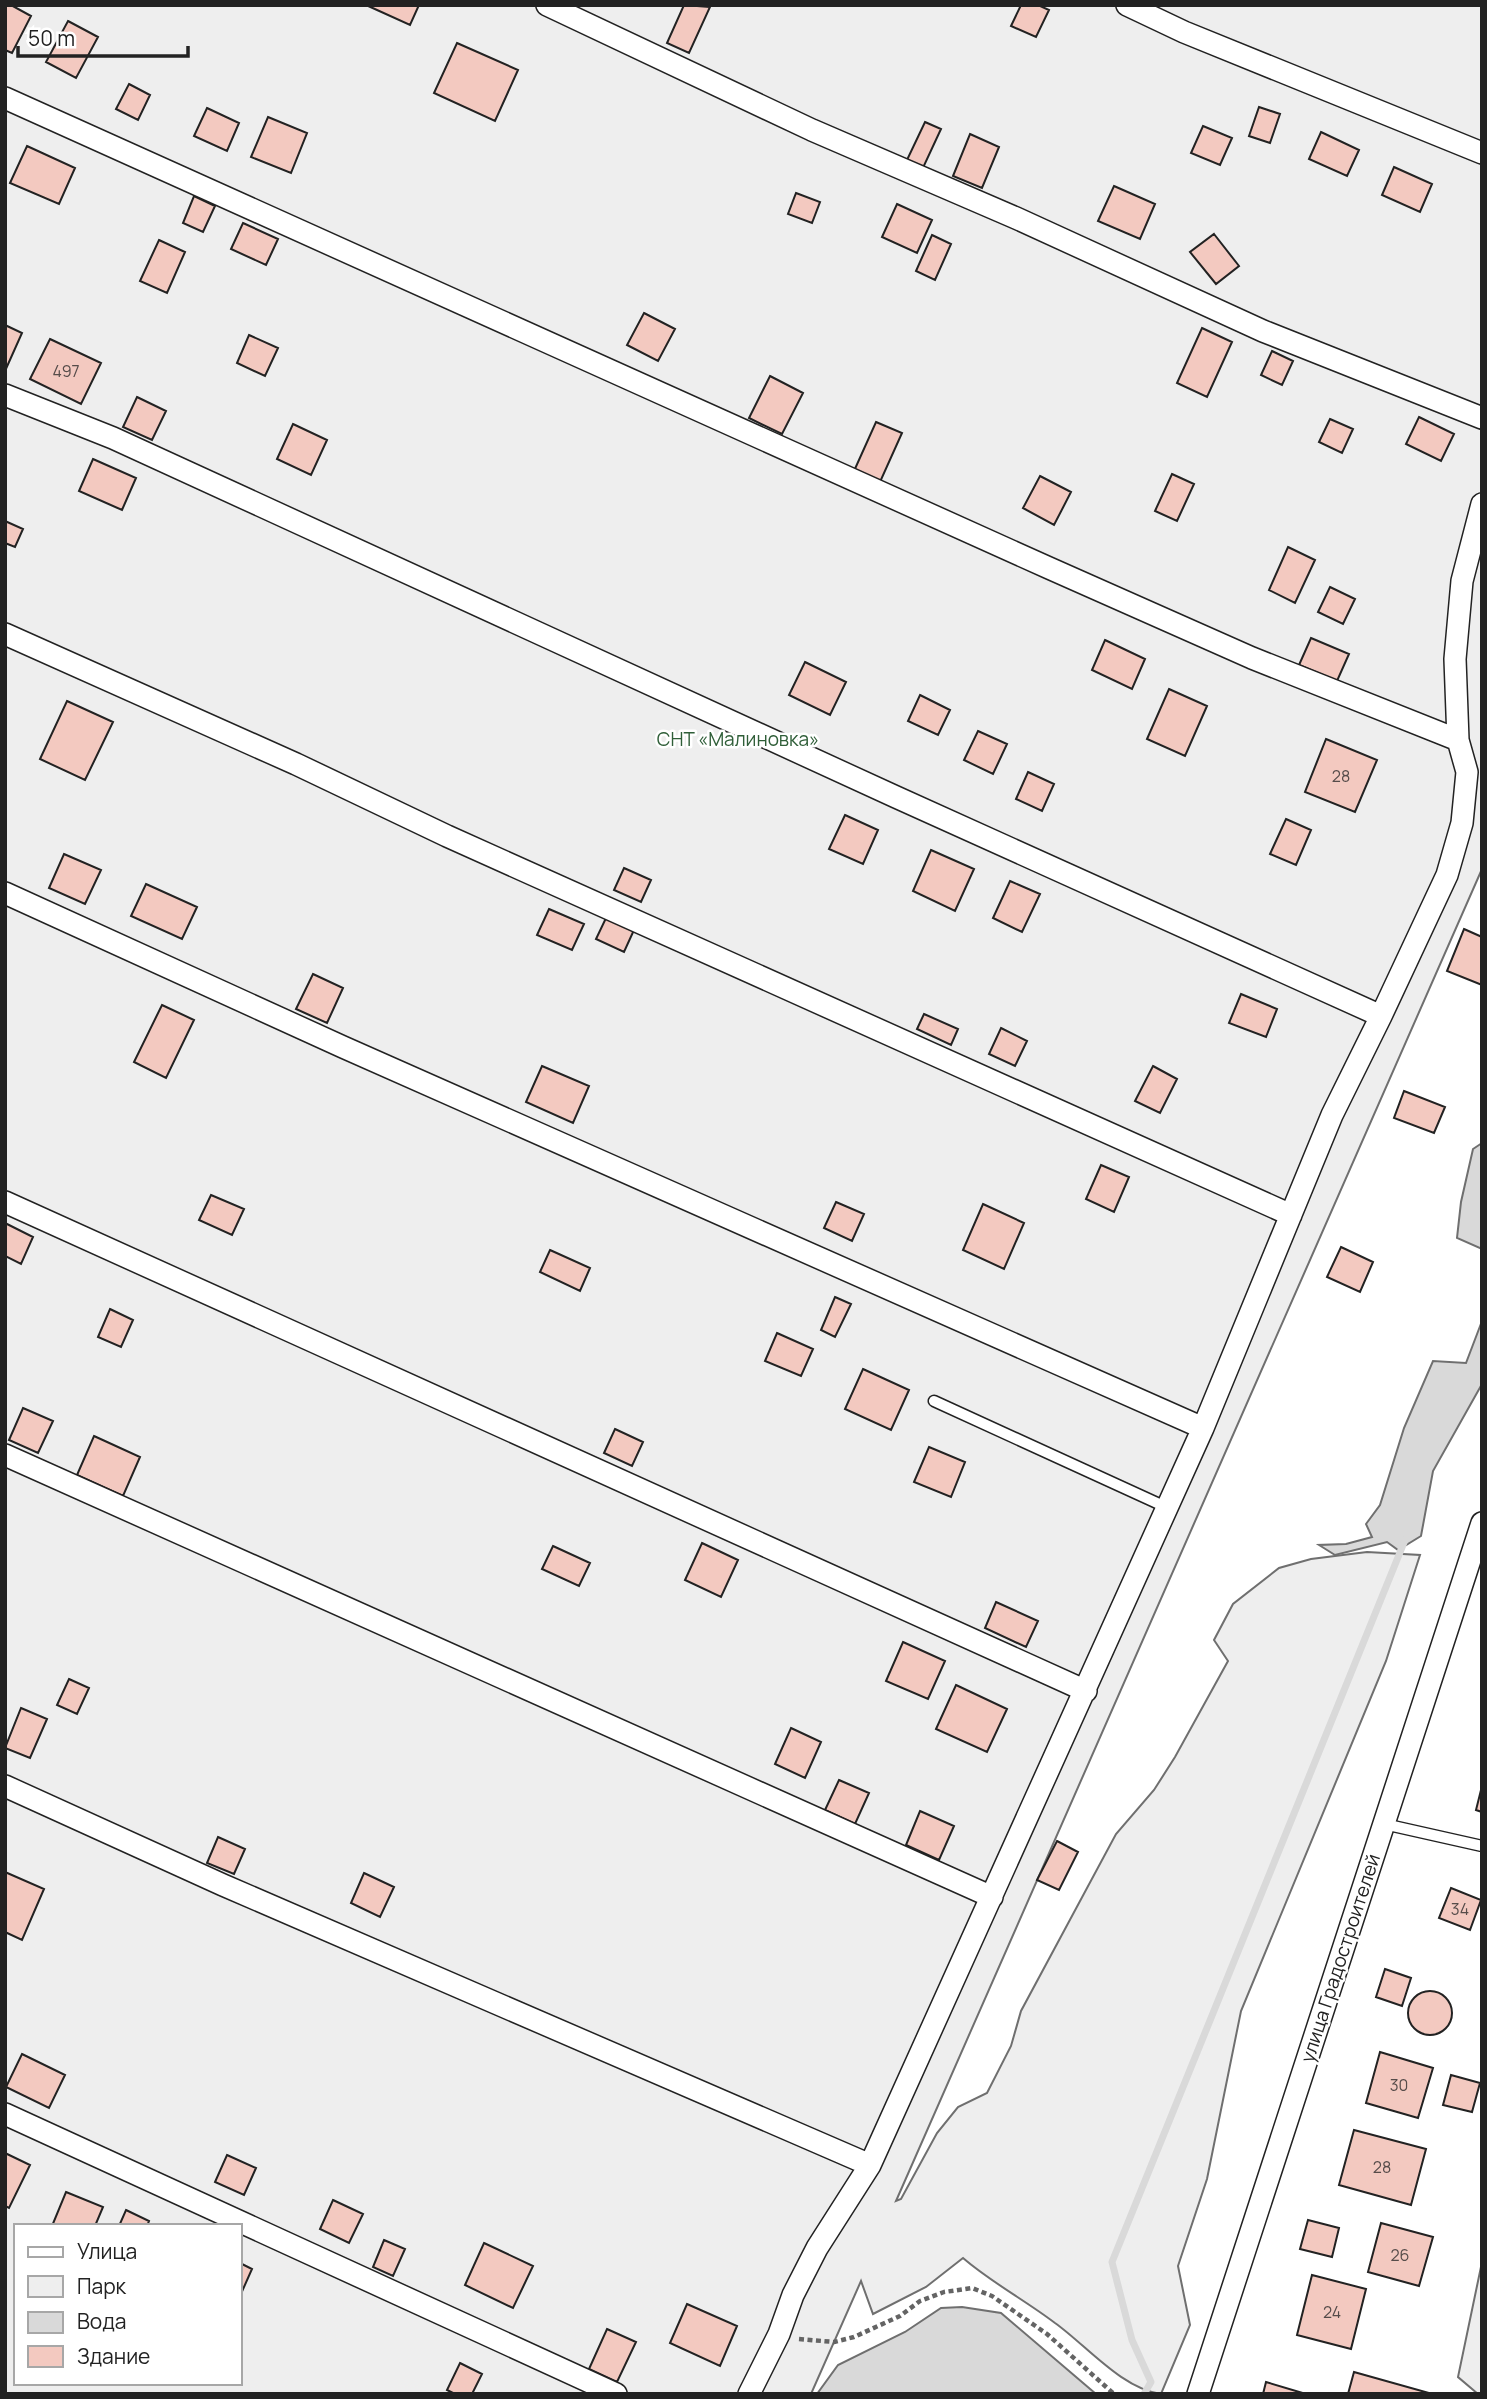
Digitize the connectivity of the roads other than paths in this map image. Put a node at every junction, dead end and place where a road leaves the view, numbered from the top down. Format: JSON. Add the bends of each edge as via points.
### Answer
{"nodes":[{"id":1,"x":547,"y":5,"type":"edge"},
{"id":2,"x":1127,"y":5,"type":"edge"},
{"id":3,"x":5,"y":98,"type":"edge"},
{"id":4,"x":1482,"y":153,"type":"edge"},
{"id":5,"x":5,"y":395,"type":"edge"},
{"id":6,"x":1482,"y":418,"type":"edge"},
{"id":7,"x":1482,"y":504,"type":"edge"},
{"id":8,"x":5,"y":634,"type":"edge"},
{"id":9,"x":1458,"y":740,"type":"junction"},
{"id":10,"x":5,"y":893,"type":"edge"},
{"id":11,"x":1381,"y":1016,"type":"junction"},
{"id":12,"x":5,"y":1202,"type":"edge"},
{"id":13,"x":1292,"y":1215,"type":"junction"},
{"id":14,"x":934,"y":1401,"type":"dead end"},
{"id":15,"x":1203,"y":1429,"type":"junction"},
{"id":16,"x":5,"y":1455,"type":"edge"},
{"id":17,"x":1168,"y":1508,"type":"junction"},
{"id":18,"x":1482,"y":1523,"type":"edge"},
{"id":19,"x":1086,"y":1691,"type":"junction"},
{"id":20,"x":5,"y":1786,"type":"edge"},
{"id":21,"x":1384,"y":1824,"type":"junction"},
{"id":22,"x":1482,"y":1846,"type":"edge"},
{"id":23,"x":992,"y":1897,"type":"junction"},
{"id":24,"x":5,"y":2114,"type":"edge"},
{"id":25,"x":870,"y":2165,"type":"junction"},
{"id":26,"x":617,"y":2394,"type":"edge"},
{"id":27,"x":749,"y":2394,"type":"edge"},
{"id":28,"x":1198,"y":2394,"type":"edge"}],
"edges":[{"from":1,"to":6,"type":"street","via":[[812,130],[1263,331]]},
{"from":2,"to":4,"type":"street"},
{"from":3,"to":9,"type":"street","via":[[1061,574],[1252,658]]},
{"from":5,"to":11,"type":"street","via":[[125,444]]},
{"from":7,"to":9,"type":"street","via":[[1462,581],[1455,659]]},
{"from":8,"to":13,"type":"street"},
{"from":9,"to":11,"type":"street","via":[[1467,772],[1462,824],[1447,875]]},
{"from":10,"to":15,"type":"street"},
{"from":11,"to":13,"type":"street","via":[[1332,1115]]},
{"from":12,"to":19,"type":"street"},
{"from":13,"to":15,"type":"street"},
{"from":14,"to":17,"type":"lane"},
{"from":15,"to":17,"type":"street"},
{"from":16,"to":23,"type":"street"},
{"from":17,"to":19,"type":"street"},
{"from":18,"to":21,"type":"street","name":"улица Градостроителей"},
{"from":19,"to":23,"type":"street"},
{"from":20,"to":25,"type":"street"},
{"from":21,"to":22,"type":"lane"},
{"from":21,"to":28,"type":"street","name":"улица Градостроителей"},
{"from":23,"to":25,"type":"street"},
{"from":24,"to":26,"type":"street"},
{"from":25,"to":27,"type":"street","via":[[817,2248]]}]}
